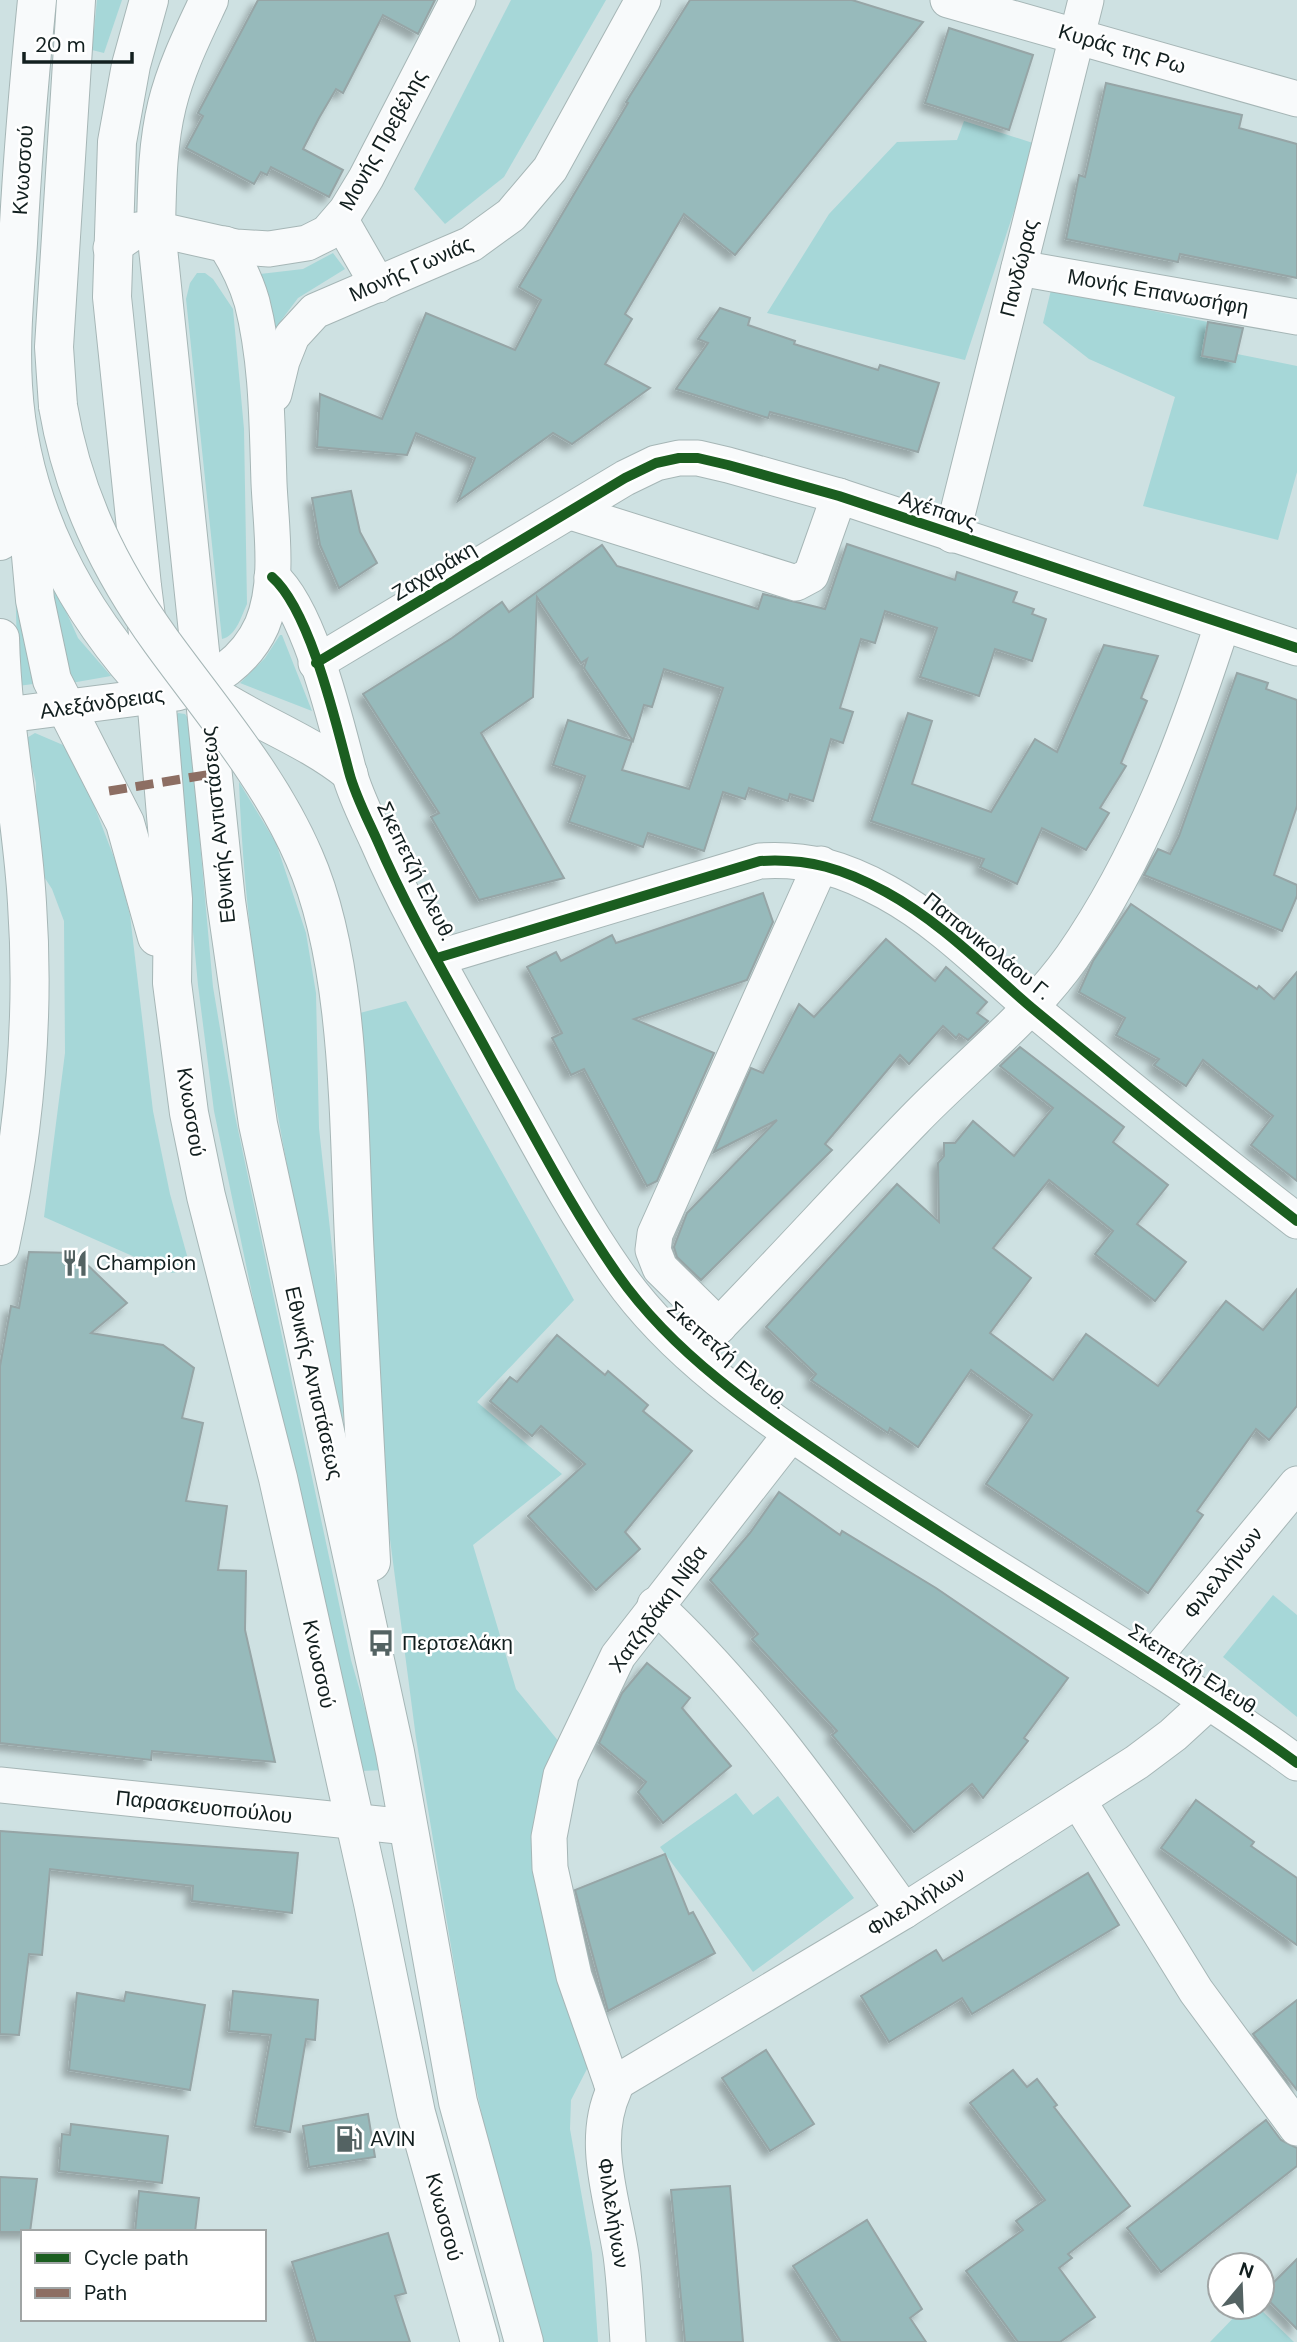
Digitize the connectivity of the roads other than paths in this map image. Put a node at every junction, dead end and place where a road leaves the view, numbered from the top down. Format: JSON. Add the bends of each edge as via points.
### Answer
{"nodes":[{"id":1,"x":37,"y":0,"type":"edge"},
{"id":2,"x":76,"y":0,"type":"edge"},
{"id":3,"x":149,"y":0,"type":"edge"},
{"id":4,"x":209,"y":0,"type":"edge"},
{"id":5,"x":458,"y":0,"type":"edge"},
{"id":6,"x":643,"y":0,"type":"edge"},
{"id":7,"x":948,"y":0,"type":"edge"},
{"id":8,"x":1086,"y":0,"type":"edge"},
{"id":9,"x":1076,"y":36,"type":"junction"},
{"id":10,"x":1297,"y":99,"type":"edge"},
{"id":11,"x":340,"y":219,"type":"junction"},
{"id":12,"x":156,"y":229,"type":"junction"},
{"id":13,"x":225,"y":244,"type":"junction"},
{"id":14,"x":111,"y":247,"type":"junction"},
{"id":15,"x":1019,"y":268,"type":"junction"},
{"id":16,"x":378,"y":285,"type":"junction"},
{"id":17,"x":1297,"y":317,"type":"edge"},
{"id":18,"x":12,"y":382,"type":"junction"},
{"id":19,"x":267,"y":436,"type":"junction"},
{"id":20,"x":24,"y":464,"type":"junction"},
{"id":21,"x":839,"y":496,"type":"junction"},
{"id":22,"x":571,"y":512,"type":"junction"},
{"id":23,"x":952,"y":535,"type":"junction"},
{"id":24,"x":0,"y":541,"type":"edge"},
{"id":25,"x":272,"y":577,"type":"junction"},
{"id":26,"x":1222,"y":625,"type":"junction"},
{"id":27,"x":0,"y":638,"type":"edge"},
{"id":28,"x":1297,"y":648,"type":"edge"},
{"id":29,"x":316,"y":663,"type":"junction"},
{"id":30,"x":202,"y":686,"type":"junction"},
{"id":31,"x":156,"y":696,"type":"junction"},
{"id":32,"x":64,"y":709,"type":"junction"},
{"id":33,"x":3,"y":716,"type":"edge"},
{"id":34,"x":350,"y":774,"type":"junction"},
{"id":35,"x":821,"y":864,"type":"junction"},
{"id":36,"x":437,"y":958,"type":"junction"},
{"id":37,"x":172,"y":983,"type":"junction"},
{"id":38,"x":1031,"y":1007,"type":"junction"},
{"id":39,"x":11,"y":1134,"type":"edge"},
{"id":40,"x":1297,"y":1221,"type":"edge"},
{"id":41,"x":0,"y":1246,"type":"edge"},
{"id":42,"x":719,"y":1326,"type":"junction"},
{"id":43,"x":691,"y":1354,"type":"junction"},
{"id":44,"x":791,"y":1434,"type":"junction"},
{"id":45,"x":1297,"y":1484,"type":"edge"},
{"id":46,"x":655,"y":1605,"type":"junction"},
{"id":47,"x":372,"y":1648,"type":"junction"},
{"id":48,"x":1149,"y":1663,"type":"junction"},
{"id":49,"x":1209,"y":1702,"type":"junction"},
{"id":50,"x":1297,"y":1763,"type":"edge"},
{"id":51,"x":0,"y":1785,"type":"edge"},
{"id":52,"x":1078,"y":1800,"type":"junction"},
{"id":53,"x":355,"y":1823,"type":"junction"},
{"id":54,"x":408,"y":1827,"type":"junction"},
{"id":55,"x":904,"y":1911,"type":"junction"},
{"id":56,"x":612,"y":2085,"type":"junction"},
{"id":57,"x":1297,"y":2127,"type":"edge"},
{"id":58,"x":480,"y":2342,"type":"edge"},
{"id":59,"x":524,"y":2342,"type":"edge"},
{"id":60,"x":628,"y":2342,"type":"edge"}],
"edges":[{"from":1,"to":18,"type":"main road","name":"Κνωσσού"},
{"from":2,"to":47,"type":"main road","bridge":true,"via":[[54,346],[58,406],[67,456],[93,528],[160,640],[262,782],[304,856],[329,942],[340,1004],[367,1457]]},
{"from":3,"to":14,"type":"main road","via":[[117,142]]},
{"from":4,"to":12,"type":"main road","name":"Εθνικής Αντιστάσεως","via":[[167,104]]},
{"from":5,"to":11,"type":"street","name":"Μονής Πρεβέλης","via":[[382,150]]},
{"from":6,"to":16,"type":"street","name":"Μονής Γωνιάς","via":[[550,169],[511,215],[471,244]]},
{"from":7,"to":9,"type":"street","name":"Κυράς της Ρω"},
{"from":8,"to":9,"type":"street","name":"Πανδώρας"},
{"from":9,"to":10,"type":"street","name":"Κυράς της Ρω"},
{"from":9,"to":15,"type":"street","name":"Πανδώρας"},
{"from":11,"to":13,"type":"street","name":"Μονής Πρεβέλης","via":[[318,239],[294,246],[269,249]]},
{"from":11,"to":16,"type":"street"},
{"from":12,"to":13,"type":"street","name":"Μονής Πρεβέλης"},
{"from":12,"to":14,"type":"street","via":[[137,230]]},
{"from":12,"to":30,"type":"main road","name":"Εθνικής Αντιστάσεως"},
{"from":13,"to":19,"type":"street","via":[[243,276],[258,328]]},
{"from":14,"to":31,"type":"main road","via":[[119,381]]},
{"from":15,"to":17,"type":"street","name":"Μονής Επανωσήφη"},
{"from":15,"to":23,"type":"street","name":"Πανδώρας"},
{"from":16,"to":19,"type":"street","name":"Μονής Γωνιάς","via":[[331,303],[299,325],[282,361]]},
{"from":18,"to":20,"type":"main road","name":"Κνωσσού"},
{"from":18,"to":24,"type":"main road","name":"Κνωσσού"},
{"from":19,"to":25,"type":"street"},
{"from":20,"to":31,"type":"main road","via":[[48,536],[79,598],[124,662]]},
{"from":20,"to":32,"type":"main road","via":[[39,625]]},
{"from":21,"to":22,"type":"street","name":"Αχέπανς","via":[[689,456],[656,463]]},
{"from":21,"to":22,"type":"street","via":[[811,575],[796,583]]},
{"from":21,"to":23,"type":"street","name":"Αχέπανς"},
{"from":22,"to":29,"type":"street","name":"Ζαχαράκη"},
{"from":23,"to":26,"type":"street","name":"Αχέπανς"},
{"from":25,"to":29,"type":"street","name":"Σκεπετζή Ελευθ.","via":[[297,615]]},
{"from":25,"to":30,"type":"street","via":[[259,632],[234,663]]},
{"from":26,"to":28,"type":"street","name":"Αχέπανς"},
{"from":26,"to":38,"type":"street","via":[[1172,769],[1135,847],[1073,955]]},
{"from":27,"to":33,"type":"main road"},
{"from":29,"to":34,"type":"street","name":"Σκεπετζή Ελευθ."},
{"from":30,"to":31,"type":"street","name":"Αλεξάνδρειας"},
{"from":30,"to":34,"type":"street","via":[[237,709],[311,745]]},
{"from":30,"to":47,"type":"main road","name":"Εθνικής Αντιστάσεως","via":[[239,1005],[258,1124]]},
{"from":31,"to":32,"type":"street","name":"Αλεξάνδρειας"},
{"from":31,"to":37,"type":"main road","via":[[173,899]]},
{"from":32,"to":33,"type":"street","name":"Αλεξάνδρειας"},
{"from":32,"to":37,"type":"main road","via":[[125,822]]},
{"from":33,"to":39,"type":"main road","via":[[31,955],[30,1051]]},
{"from":34,"to":36,"type":"street","name":"Σκεπετζή Ελευθ.","via":[[394,878]]},
{"from":35,"to":36,"type":"street","name":"Παπανικολάου Γ.","via":[[797,859],[760,862]]},
{"from":35,"to":38,"type":"street","name":"Παπανικολάου Γ.","via":[[887,892],[912,909]]},
{"from":35,"to":42,"type":"street","via":[[655,1234],[653,1250],[660,1268]]},
{"from":36,"to":43,"type":"street","name":"Σκεπετζή Ελευθ.","via":[[602,1251],[642,1304]]},
{"from":37,"to":53,"type":"main road","name":"Κνωσσού","via":[[204,1186],[278,1478]]},
{"from":38,"to":40,"type":"street","name":"Παπανικολάου Γ."},
{"from":38,"to":42,"type":"street","via":[[914,1120]]},
{"from":39,"to":41,"type":"main road"},
{"from":42,"to":43,"type":"street"},
{"from":43,"to":44,"type":"street","name":"Σκεπετζή Ελευθ."},
{"from":44,"to":46,"type":"street","name":"Χατζηδάκη Νίβα"},
{"from":44,"to":48,"type":"street","name":"Σκεπετζή Ελευθ."},
{"from":45,"to":48,"type":"street","name":"Φιλελλήνων"},
{"from":46,"to":55,"type":"street","via":[[746,1703]]},
{"from":46,"to":56,"type":"street","name":"Χατζηδάκη Νίβα","via":[[618,1656],[572,1749],[561,1775],[549,1837],[551,1877],[574,1976]]},
{"from":47,"to":54,"type":"main road","name":"Κνωσσού"},
{"from":48,"to":49,"type":"street","name":"Σκεπετζή Ελευθ."},
{"from":49,"to":50,"type":"street","name":"Σκεπετζή Ελευθ."},
{"from":49,"to":52,"type":"street","name":"Φιλελλήλων","via":[[1137,1762]]},
{"from":51,"to":53,"type":"street","name":"Παρασκευοπούλου"},
{"from":52,"to":55,"type":"street","name":"Φιλελλήλων"},
{"from":52,"to":57,"type":"street","via":[[1196,1990]]},
{"from":53,"to":54,"type":"street","name":"Παρασκευοπούλου"},
{"from":53,"to":58,"type":"main road","name":"Κνωσσού","via":[[416,2113]]},
{"from":54,"to":59,"type":"main road","name":"Κνωσσού","via":[[458,2102]]},
{"from":55,"to":56,"type":"street","name":"Φιλελλήλων"},
{"from":56,"to":60,"type":"street","name":"Φιλλελήνων","via":[[601,2132],[621,2258]]}]}
